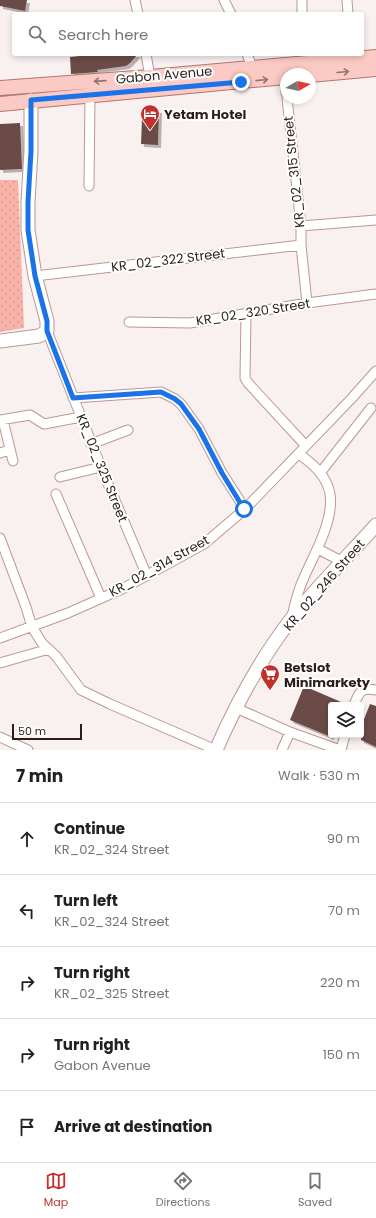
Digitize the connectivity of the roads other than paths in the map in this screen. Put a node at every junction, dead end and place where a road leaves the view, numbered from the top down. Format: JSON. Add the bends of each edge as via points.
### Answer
{"nodes":[{"id":1,"x":135,"y":0,"type":"edge"},
{"id":2,"x":224,"y":0,"type":"edge"},
{"id":3,"x":302,"y":0,"type":"edge"},
{"id":4,"x":347,"y":0,"type":"edge"},
{"id":5,"x":138,"y":12,"type":"edge"},
{"id":6,"x":229,"y":12,"type":"edge"},
{"id":7,"x":302,"y":12,"type":"edge"},
{"id":8,"x":348,"y":12,"type":"edge"},
{"id":9,"x":146,"y":56,"type":"edge"},
{"id":10,"x":350,"y":57,"type":"edge"},
{"id":11,"x":376,"y":57,"type":"edge"},
{"id":12,"x":249,"y":61,"type":"edge"},
{"id":13,"x":311,"y":64,"type":"edge"},
{"id":14,"x":299,"y":68,"type":"edge"},
{"id":15,"x":376,"y":69,"type":"edge"},
{"id":16,"x":280,"y":72,"type":"edge"},
{"id":17,"x":280,"y":73,"type":"edge"},
{"id":18,"x":150,"y":77,"type":"junction"},
{"id":19,"x":0,"y":88,"type":"edge"},
{"id":20,"x":90,"y":96,"type":"junction"},
{"id":21,"x":31,"y":100,"type":"junction"},
{"id":22,"x":0,"y":104,"type":"edge"},
{"id":23,"x":288,"y":104,"type":"edge"},
{"id":24,"x":89,"y":186,"type":"dead end"},
{"id":25,"x":376,"y":220,"type":"edge"},
{"id":26,"x":301,"y":226,"type":"junction"},
{"id":27,"x":301,"y":245,"type":"junction"},
{"id":28,"x":35,"y":276,"type":"junction"},
{"id":29,"x":376,"y":294,"type":"edge"},
{"id":30,"x":307,"y":303,"type":"junction"},
{"id":31,"x":246,"y":313,"type":"junction"},
{"id":32,"x":130,"y":322,"type":"dead end"},
{"id":33,"x":47,"y":331,"type":"junction"},
{"id":34,"x":0,"y":341,"type":"edge"},
{"id":35,"x":376,"y":371,"type":"edge"},
{"id":36,"x":73,"y":398,"type":"junction"},
{"id":37,"x":371,"y":408,"type":"dead end"},
{"id":38,"x":81,"y":417,"type":"junction"},
{"id":39,"x":1,"y":420,"type":"edge"},
{"id":40,"x":128,"y":430,"type":"dead end"},
{"id":41,"x":91,"y":444,"type":"junction"},
{"id":42,"x":306,"y":446,"type":"junction"},
{"id":43,"x":10,"y":450,"type":"junction"},
{"id":44,"x":0,"y":453,"type":"edge"},
{"id":45,"x":299,"y":454,"type":"junction"},
{"id":46,"x":13,"y":461,"type":"dead end"},
{"id":47,"x":100,"y":467,"type":"junction"},
{"id":48,"x":320,"y":473,"type":"junction"},
{"id":49,"x":60,"y":477,"type":"dead end"},
{"id":50,"x":56,"y":494,"type":"dead end"},
{"id":51,"x":244,"y":509,"type":"junction"},
{"id":52,"x":376,"y":525,"type":"edge"},
{"id":53,"x":0,"y":538,"type":"edge"},
{"id":54,"x":318,"y":549,"type":"junction"},
{"id":55,"x":343,"y":562,"type":"junction"},
{"id":56,"x":147,"y":576,"type":"junction"},
{"id":57,"x":101,"y":598,"type":"junction"},
{"id":58,"x":292,"y":619,"type":"junction"},
{"id":59,"x":32,"y":627,"type":"junction"},
{"id":60,"x":0,"y":638,"type":"edge"},
{"id":61,"x":49,"y":649,"type":"junction"},
{"id":62,"x":0,"y":663,"type":"edge"},
{"id":63,"x":376,"y":690,"type":"edge"},
{"id":64,"x":355,"y":702,"type":"edge"},
{"id":65,"x":236,"y":708,"type":"junction"},
{"id":66,"x":290,"y":732,"type":"junction"},
{"id":67,"x":0,"y":737,"type":"edge"},
{"id":68,"x":344,"y":738,"type":"edge"},
{"id":69,"x":28,"y":750,"type":"edge"},
{"id":70,"x":216,"y":750,"type":"edge"},
{"id":71,"x":282,"y":750,"type":"edge"},
{"id":72,"x":340,"y":750,"type":"edge"}],
"edges":[{"from":1,"to":5,"type":"street"},
{"from":2,"to":6,"type":"street"},
{"from":3,"to":7,"type":"street"},
{"from":4,"to":8,"type":"street"},
{"from":9,"to":18,"type":"street"},
{"from":10,"to":11,"type":"main road","name":"Gabon Avenue"},
{"from":10,"to":13,"type":"main road","name":"Gabon Avenue"},
{"from":12,"to":16,"type":"main road","name":"Gabon Avenue"},
{"from":12,"to":18,"type":"main road","name":"Gabon Avenue"},
{"from":13,"to":14,"type":"main road","name":"Gabon Avenue"},
{"from":13,"to":15,"type":"main road","name":"Gabon Avenue","one_way":true},
{"from":20,"to":17,"type":"main road","name":"Gabon Avenue","one_way":true},
{"from":18,"to":19,"type":"main road","name":"Gabon Avenue","one_way":true},
{"from":20,"to":21,"type":"main road","name":"Gabon Avenue"},
{"from":20,"to":24,"type":"street"},
{"from":21,"to":22,"type":"main road","name":"Gabon Avenue"},
{"from":21,"to":28,"type":"street","name":"KR_02_325 Street","via":[[28,230]]},
{"from":23,"to":26,"type":"street","name":"KR_02_315 Street"},
{"from":25,"to":26,"type":"street"},
{"from":26,"to":27,"type":"street","name":"KR_02_315 Street"},
{"from":27,"to":28,"type":"street","name":"KR_02_322 Street"},
{"from":27,"to":30,"type":"street","name":"KR_02_315 Street"},
{"from":28,"to":33,"type":"street","name":"KR_02_325 Street","via":[[47,321]]},
{"from":29,"to":30,"type":"street","name":"KR_02_320 Street"},
{"from":30,"to":31,"type":"street","name":"KR_02_320 Street"},
{"from":31,"to":32,"type":"street","name":"KR_02_320 Street","via":[[190,322]]},
{"from":31,"to":42,"type":"street","via":[[245,378]]},
{"from":33,"to":34,"type":"street","via":[[39,336]]},
{"from":33,"to":36,"type":"street","name":"KR_02_325 Street"},
{"from":35,"to":42,"type":"street","name":"KR_02_314 Street"},
{"from":36,"to":38,"type":"street","name":"KR_02_325 Street"},
{"from":36,"to":51,"type":"street","via":[[161,392],[175,399],[199,429]]},
{"from":37,"to":48,"type":"street"},
{"from":38,"to":39,"type":"street","via":[[48,424],[40,423],[30,415]]},
{"from":38,"to":41,"type":"street","name":"KR_02_325 Street"},
{"from":39,"to":43,"type":"street"},
{"from":40,"to":41,"type":"street"},
{"from":41,"to":47,"type":"street","name":"KR_02_325 Street"},
{"from":42,"to":45,"type":"street","name":"KR_02_314 Street"},
{"from":43,"to":44,"type":"street"},
{"from":43,"to":46,"type":"street"},
{"from":45,"to":48,"type":"street"},
{"from":45,"to":51,"type":"street","name":"KR_02_314 Street"},
{"from":47,"to":49,"type":"street"},
{"from":47,"to":56,"type":"street","name":"KR_02_325 Street"},
{"from":48,"to":54,"type":"street","via":[[330,493],[330,502]]},
{"from":50,"to":57,"type":"street"},
{"from":51,"to":56,"type":"street","name":"KR_02_314 Street","via":[[204,544]]},
{"from":52,"to":55,"type":"street","name":"KR_02_246 Street"},
{"from":53,"to":59,"type":"street"},
{"from":54,"to":55,"type":"street"},
{"from":54,"to":58,"type":"street","via":[[298,592]]},
{"from":55,"to":58,"type":"street","name":"KR_02_246 Street"},
{"from":56,"to":57,"type":"street","name":"KR_02_314 Street"},
{"from":57,"to":59,"type":"street","name":"KR_02_314 Street"},
{"from":58,"to":65,"type":"street","name":"KR_02_246 Street","via":[[264,659]]},
{"from":59,"to":60,"type":"street","name":"KR_02_314 Street"},
{"from":59,"to":61,"type":"street"},
{"from":61,"to":62,"type":"street"},
{"from":61,"to":70,"type":"street","via":[[81,690]]},
{"from":63,"to":64,"type":"street","via":[[362,690]]},
{"from":65,"to":66,"type":"street"},
{"from":65,"to":70,"type":"street","name":"KR_02_246 Street"},
{"from":66,"to":71,"type":"street"},
{"from":66,"to":72,"type":"street"},
{"from":67,"to":69,"type":"street"},
{"from":68,"to":72,"type":"street"}]}
